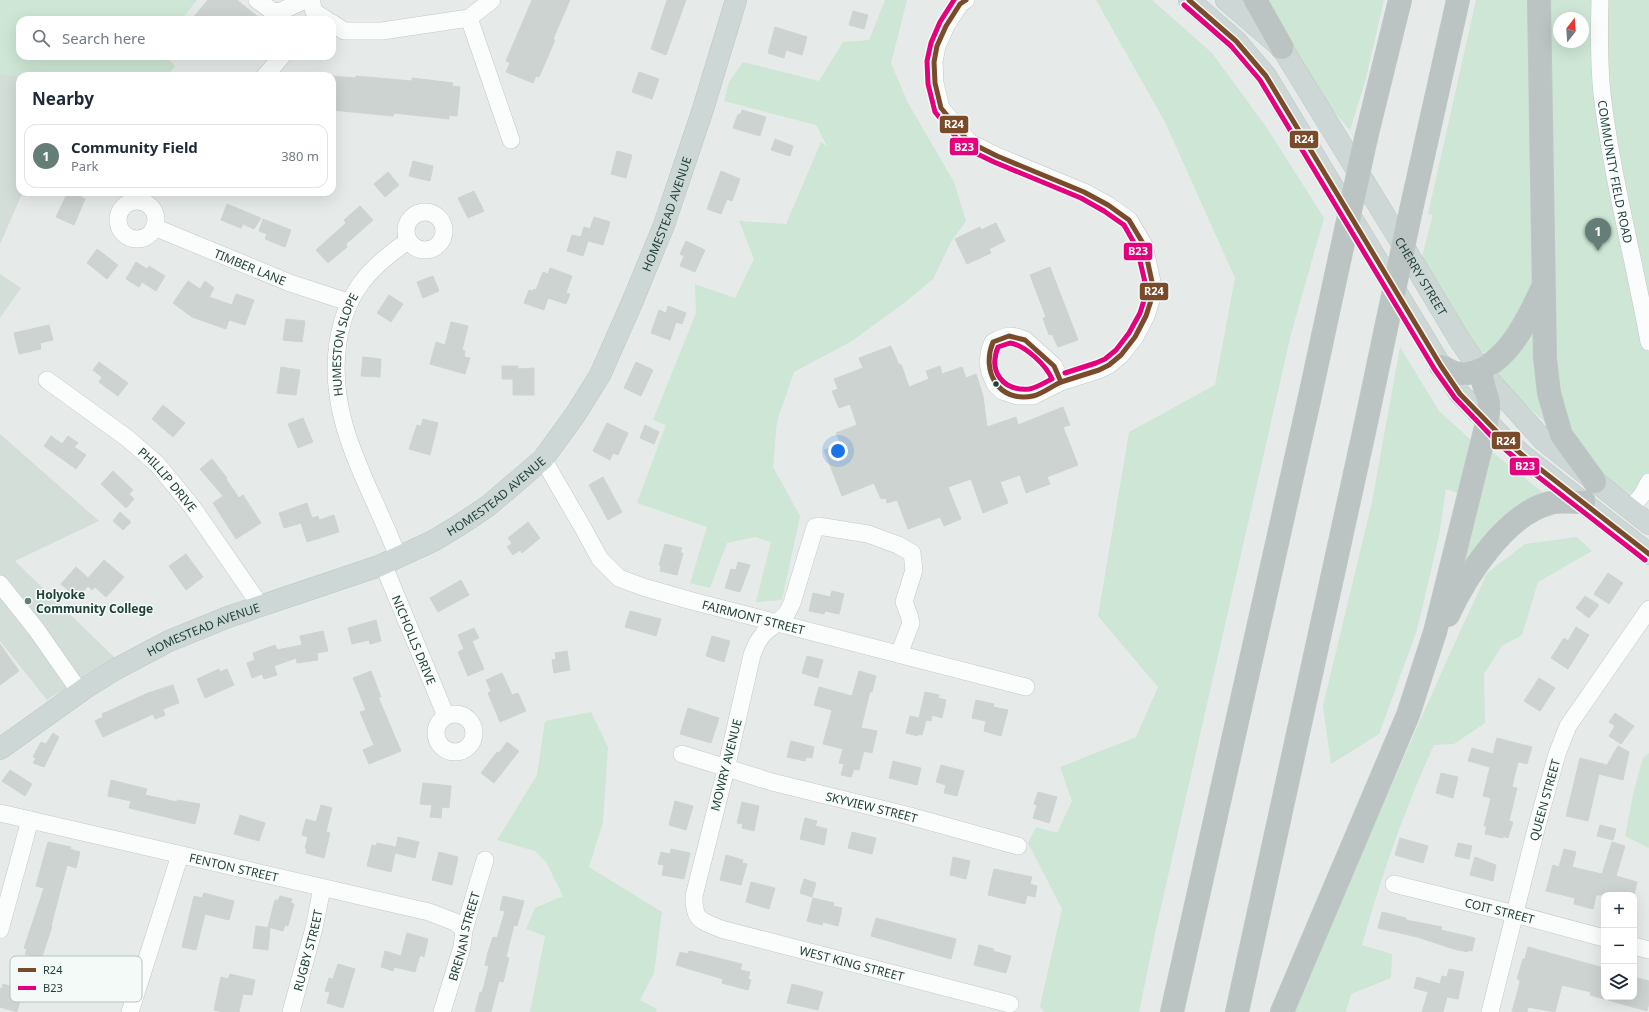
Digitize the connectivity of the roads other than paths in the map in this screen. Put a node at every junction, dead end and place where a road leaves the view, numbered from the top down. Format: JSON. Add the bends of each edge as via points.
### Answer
{"nodes":[{"id":1,"x":257,"y":0,"type":"edge"},
{"id":2,"x":305,"y":0,"type":"edge"},
{"id":3,"x":492,"y":0,"type":"edge"},
{"id":4,"x":736,"y":0,"type":"edge"},
{"id":5,"x":966,"y":0,"type":"edge"},
{"id":6,"x":1189,"y":0,"type":"edge"},
{"id":7,"x":1226,"y":0,"type":"edge"},
{"id":8,"x":1255,"y":0,"type":"edge"},
{"id":9,"x":1392,"y":0,"type":"edge"},
{"id":10,"x":1400,"y":0,"type":"edge"},
{"id":11,"x":1458,"y":0,"type":"edge"},
{"id":12,"x":1539,"y":0,"type":"edge"},
{"id":13,"x":1600,"y":0,"type":"edge"},
{"id":14,"x":469,"y":18,"type":"junction"},
{"id":15,"x":336,"y":26,"type":"edge"},
{"id":16,"x":1282,"y":48,"type":"junction"},
{"id":17,"x":279,"y":60,"type":"edge"},
{"id":18,"x":1382,"y":71,"type":"junction"},
{"id":19,"x":268,"y":72,"type":"edge"},
{"id":20,"x":511,"y":140,"type":"dead end"},
{"id":21,"x":154,"y":227,"type":"dead end"},
{"id":22,"x":408,"y":241,"type":"dead end"},
{"id":23,"x":1543,"y":284,"type":"junction"},
{"id":24,"x":348,"y":302,"type":"junction"},
{"id":25,"x":1649,"y":342,"type":"edge"},
{"id":26,"x":1441,"y":366,"type":"junction"},
{"id":27,"x":1480,"y":370,"type":"junction"},
{"id":28,"x":47,"y":380,"type":"dead end"},
{"id":29,"x":1061,"y":382,"type":"dead end"},
{"id":30,"x":1487,"y":423,"type":"junction"},
{"id":31,"x":542,"y":459,"type":"junction"},
{"id":32,"x":1595,"y":482,"type":"junction"},
{"id":33,"x":1649,"y":482,"type":"edge"},
{"id":34,"x":1584,"y":502,"type":"junction"},
{"id":35,"x":1630,"y":509,"type":"junction"},
{"id":36,"x":1649,"y":524,"type":"edge"},
{"id":37,"x":1649,"y":554,"type":"edge"},
{"id":38,"x":391,"y":560,"type":"junction"},
{"id":39,"x":0,"y":584,"type":"edge"},
{"id":40,"x":260,"y":605,"type":"junction"},
{"id":41,"x":1649,"y":609,"type":"edge"},
{"id":42,"x":777,"y":623,"type":"junction"},
{"id":43,"x":1435,"y":632,"type":"junction"},
{"id":44,"x":899,"y":654,"type":"junction"},
{"id":45,"x":1026,"y":687,"type":"dead end"},
{"id":46,"x":80,"y":692,"type":"junction"},
{"id":47,"x":446,"y":716,"type":"dead end"},
{"id":48,"x":0,"y":749,"type":"edge"},
{"id":49,"x":682,"y":754,"type":"dead end"},
{"id":50,"x":726,"y":769,"type":"junction"},
{"id":51,"x":0,"y":813,"type":"edge"},
{"id":52,"x":30,"y":820,"type":"junction"},
{"id":53,"x":1018,"y":846,"type":"dead end"},
{"id":54,"x":180,"y":855,"type":"junction"},
{"id":55,"x":485,"y":860,"type":"dead end"},
{"id":56,"x":1394,"y":884,"type":"dead end"},
{"id":57,"x":322,"y":888,"type":"junction"},
{"id":58,"x":1515,"y":914,"type":"junction"},
{"id":59,"x":696,"y":916,"type":"joint"},
{"id":60,"x":0,"y":930,"type":"edge"},
{"id":61,"x":464,"y":930,"type":"junction"},
{"id":62,"x":1601,"y":937,"type":"edge"},
{"id":63,"x":1637,"y":947,"type":"edge"},
{"id":64,"x":1649,"y":950,"type":"edge"},
{"id":65,"x":142,"y":974,"type":"edge"},
{"id":66,"x":133,"y":1002,"type":"edge"},
{"id":67,"x":1010,"y":1004,"type":"dead end"},
{"id":68,"x":130,"y":1012,"type":"edge"},
{"id":69,"x":291,"y":1012,"type":"edge"},
{"id":70,"x":442,"y":1012,"type":"edge"},
{"id":71,"x":1172,"y":1012,"type":"edge"},
{"id":72,"x":1237,"y":1012,"type":"edge"},
{"id":73,"x":1282,"y":1012,"type":"edge"},
{"id":74,"x":1490,"y":1012,"type":"edge"}],
"edges":[{"from":1,"to":2,"type":"street","via":[[272,11],[279,12]]},
{"from":3,"to":14,"type":"street"},
{"from":4,"to":31,"type":"main road","name":"HOMESTEAD AVENUE","via":[[666,218],[631,305],[597,380]]},
{"from":5,"to":29,"type":"street","via":[[960,4],[946,26],[937,46],[934,62],[935,83],[941,108],[969,142],[1108,205],[1129,220],[1146,251],[1154,291],[1135,338],[1109,365]]},
{"from":6,"to":26,"type":"main road","via":[[1236,41],[1266,76]]},
{"from":7,"to":16,"type":"main road","name":"CHERRY STREET"},
{"from":8,"to":16,"type":"highway"},
{"from":9,"to":18,"type":"highway"},
{"from":10,"to":18,"type":"highway"},
{"from":11,"to":72,"type":"highway","bridge":true},
{"from":12,"to":23,"type":"highway"},
{"from":13,"to":25,"type":"street","name":"COMMUNITY FIELD ROAD","via":[[1600,60],[1606,125],[1618,196]]},
{"from":14,"to":15,"type":"street","via":[[382,31],[344,31]]},
{"from":14,"to":20,"type":"street"},
{"from":16,"to":27,"type":"main road","name":"CHERRY STREET"},
{"from":17,"to":19,"type":"street"},
{"from":18,"to":71,"type":"highway","bridge":true},
{"from":21,"to":24,"type":"street","name":"TIMBER LANE","via":[[290,283]]},
{"from":22,"to":24,"type":"street","name":"HUMESTON SLOPE","via":[[373,269]]},
{"from":23,"to":27,"type":"highway","via":[[1520,331],[1501,355]]},
{"from":23,"to":32,"type":"highway","via":[[1548,393],[1560,435]]},
{"from":24,"to":38,"type":"street","name":"HUMESTON SLOPE","via":[[336,352],[335,381],[339,409]]},
{"from":26,"to":27,"type":"highway","via":[[1460,374]]},
{"from":26,"to":30,"type":"main road","via":[[1460,394]]},
{"from":27,"to":30,"type":"highway","via":[[1489,403]]},
{"from":27,"to":32,"type":"main road","name":"CHERRY STREET","via":[[1543,440]]},
{"from":28,"to":40,"type":"street","name":"PHILLIP DRIVE","via":[[127,438],[157,464],[193,508]]},
{"from":30,"to":34,"type":"main road","via":[[1526,458]]},
{"from":30,"to":43,"type":"highway"},
{"from":31,"to":38,"type":"main road","name":"HOMESTEAD AVENUE","via":[[488,506],[433,541]]},
{"from":31,"to":42,"type":"street","name":"FAIRMONT STREET","via":[[600,559],[619,578],[642,587]]},
{"from":32,"to":35,"type":"main road","name":"CHERRY STREET"},
{"from":33,"to":35,"type":"street"},
{"from":34,"to":37,"type":"main road"},
{"from":34,"to":43,"type":"highway","via":[[1550,502],[1506,530],[1476,566],[1448,615]]},
{"from":35,"to":36,"type":"main road","name":"CHERRY STREET"},
{"from":38,"to":40,"type":"main road","name":"HOMESTEAD AVENUE"},
{"from":38,"to":47,"type":"street","name":"NICHOLLS DRIVE"},
{"from":39,"to":46,"type":"street","via":[[36,629]]},
{"from":40,"to":46,"type":"main road","name":"HOMESTEAD AVENUE","via":[[169,641],[116,669]]},
{"from":41,"to":58,"type":"street","name":"QUEEN STREET","via":[[1568,726],[1557,754]]},
{"from":42,"to":44,"type":"street","name":"FAIRMONT STREET"},
{"from":42,"to":44,"type":"street","name":"MOWRY AVENUE","via":[[792,603],[815,527],[868,534],[912,553],[914,570],[904,602],[911,623]]},
{"from":42,"to":50,"type":"street","name":"MOWRY AVENUE","via":[[764,633],[752,655]]},
{"from":43,"to":73,"type":"highway","via":[[1408,714]]},
{"from":44,"to":45,"type":"street","name":"FAIRMONT STREET"},
{"from":46,"to":48,"type":"main road","name":"HOMESTEAD AVENUE"},
{"from":49,"to":50,"type":"street","name":"SKYVIEW STREET"},
{"from":50,"to":53,"type":"street","name":"SKYVIEW STREET"},
{"from":50,"to":59,"type":"street","name":"MOWRY AVENUE","via":[[694,896]]},
{"from":51,"to":52,"type":"street","name":"FENTON STREET"},
{"from":52,"to":54,"type":"street","name":"FENTON STREET"},
{"from":52,"to":60,"type":"street"},
{"from":54,"to":57,"type":"street","name":"FENTON STREET"},
{"from":54,"to":65,"type":"street"},
{"from":55,"to":61,"type":"street","name":"BRENAN STREET"},
{"from":56,"to":58,"type":"street","name":"COIT STREET"},
{"from":57,"to":61,"type":"street","name":"FENTON STREET","via":[[442,916]]},
{"from":57,"to":69,"type":"street","name":"RUGBY STREET"},
{"from":58,"to":62,"type":"street","name":"COIT STREET"},
{"from":58,"to":74,"type":"street","name":"QUEEN STREET"},
{"from":59,"to":67,"type":"street","name":"WEST KING STREET","via":[[721,929]]},
{"from":61,"to":70,"type":"street","name":"BRENAN STREET","via":[[462,948]]},
{"from":63,"to":64,"type":"street"},
{"from":66,"to":68,"type":"street"}]}
